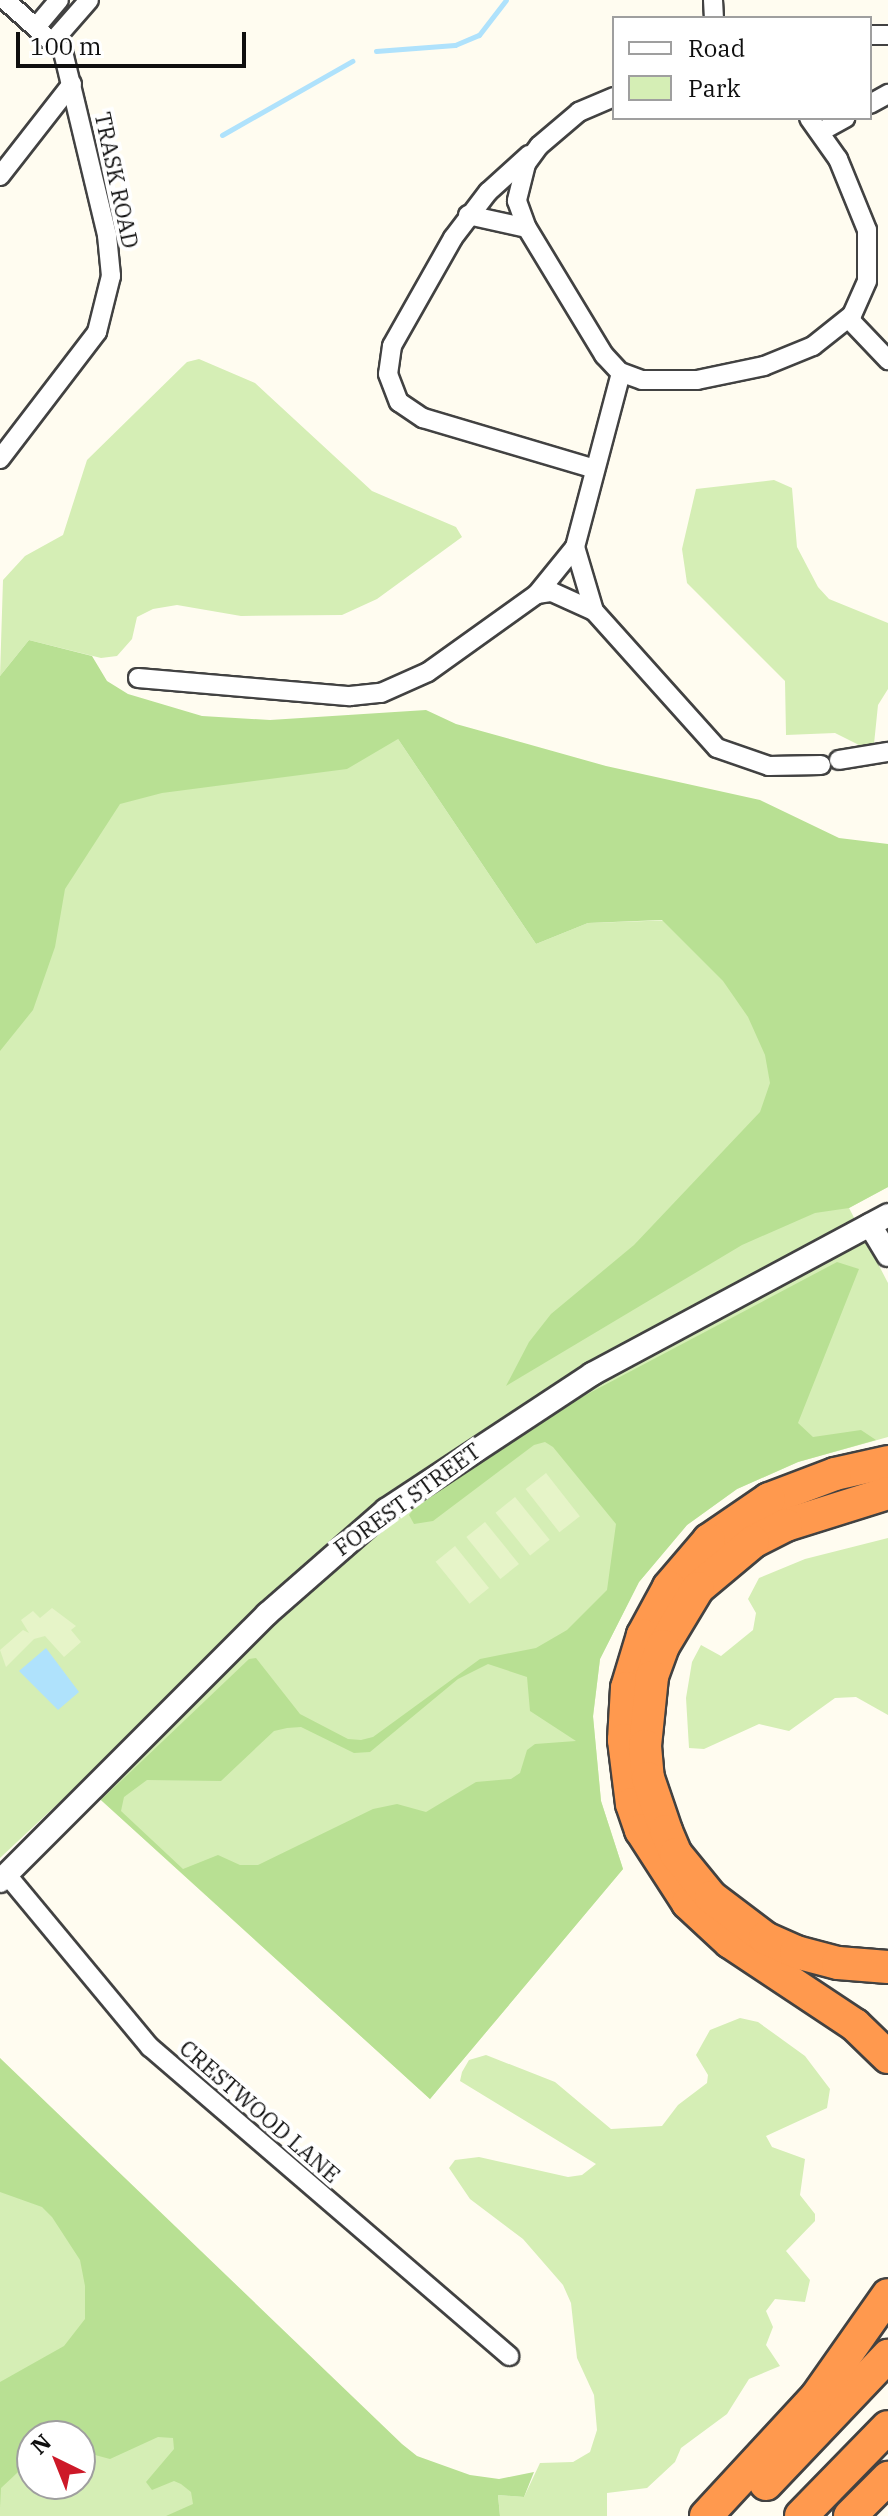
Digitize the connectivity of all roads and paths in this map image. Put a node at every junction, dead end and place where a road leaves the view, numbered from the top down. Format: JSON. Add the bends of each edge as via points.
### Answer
{"nodes":[{"id":1,"x":5,"y":0,"type":"edge"},
{"id":2,"x":59,"y":0,"type":"edge"},
{"id":3,"x":89,"y":0,"type":"edge"},
{"id":4,"x":37,"y":26,"type":"junction"},
{"id":5,"x":54,"y":40,"type":"junction"},
{"id":6,"x":72,"y":84,"type":"junction"},
{"id":7,"x":612,"y":98,"type":"edge"},
{"id":8,"x":836,"y":120,"type":"edge"},
{"id":9,"x":814,"y":125,"type":"edge"},
{"id":10,"x":539,"y":146,"type":"junction"},
{"id":11,"x":0,"y":176,"type":"edge"},
{"id":12,"x":468,"y":215,"type":"junction"},
{"id":13,"x":527,"y":228,"type":"junction"},
{"id":14,"x":849,"y":319,"type":"junction"},
{"id":15,"x":888,"y":360,"type":"edge"},
{"id":16,"x":621,"y":373,"type":"junction"},
{"id":17,"x":0,"y":459,"type":"edge"},
{"id":18,"x":595,"y":469,"type":"junction"},
{"id":19,"x":575,"y":547,"type":"junction"},
{"id":20,"x":537,"y":594,"type":"junction"},
{"id":21,"x":594,"y":611,"type":"junction"},
{"id":22,"x":138,"y":678,"type":"dead end"},
{"id":23,"x":888,"y":752,"type":"edge"},
{"id":24,"x":839,"y":760,"type":"dead end"},
{"id":25,"x":821,"y":765,"type":"dead end"},
{"id":26,"x":879,"y":1220,"type":"edge"},
{"id":27,"x":888,"y":1255,"type":"edge"},
{"id":28,"x":888,"y":1462,"type":"edge"},
{"id":29,"x":888,"y":1493,"type":"edge"},
{"id":30,"x":3,"y":1878,"type":"edge"},
{"id":31,"x":888,"y":1967,"type":"edge"},
{"id":32,"x":888,"y":2057,"type":"edge"},
{"id":33,"x":888,"y":2295,"type":"edge"},
{"id":34,"x":509,"y":2356,"type":"dead end"},
{"id":35,"x":888,"y":2356,"type":"edge"},
{"id":36,"x":888,"y":2427,"type":"edge"},
{"id":37,"x":888,"y":2478,"type":"edge"},
{"id":38,"x":706,"y":2516,"type":"edge"},
{"id":39,"x":733,"y":2516,"type":"edge"},
{"id":40,"x":801,"y":2516,"type":"edge"},
{"id":41,"x":850,"y":2516,"type":"edge"}],
"edges":[{"from":1,"to":4,"type":"street","name":"TRASK ROAD"},
{"from":2,"to":4,"type":"street"},
{"from":3,"to":5,"type":"street"},
{"from":4,"to":5,"type":"street","name":"TRASK ROAD"},
{"from":5,"to":6,"type":"street","name":"TRASK ROAD"},
{"from":6,"to":11,"type":"street"},
{"from":6,"to":17,"type":"street","name":"TRASK ROAD","via":[[107,235],[110,296],[86,350]]},
{"from":7,"to":10,"type":"street","via":[[579,112]]},
{"from":8,"to":9,"type":"street"},
{"from":9,"to":14,"type":"street","via":[[844,172],[867,230],[867,281]]},
{"from":10,"to":12,"type":"street"},
{"from":10,"to":13,"type":"street","via":[[519,188]]},
{"from":12,"to":13,"type":"street"},
{"from":12,"to":18,"type":"street","via":[[392,346],[388,374],[399,402],[438,423]]},
{"from":13,"to":16,"type":"street","via":[[604,355]]},
{"from":14,"to":15,"type":"street"},
{"from":14,"to":16,"type":"street","via":[[800,353],[742,372],[660,381]]},
{"from":16,"to":18,"type":"street"},
{"from":18,"to":19,"type":"street"},
{"from":19,"to":20,"type":"street"},
{"from":19,"to":21,"type":"street"},
{"from":20,"to":21,"type":"street","via":[[561,593]]},
{"from":20,"to":22,"type":"street","via":[[428,672],[381,693],[350,696]]},
{"from":21,"to":25,"type":"street","via":[[717,748],[769,766]]},
{"from":23,"to":24,"type":"street"},
{"from":26,"to":27,"type":"street"},
{"from":26,"to":30,"type":"street","name":"FOREST STREET","via":[[592,1374],[386,1510],[267,1614]]},
{"from":28,"to":32,"type":"highway","via":[[835,1474],[769,1499],[709,1540],[655,1608],[633,1662],[624,1714],[632,1804],[654,1856],[678,1891],[730,1942],[855,2025]]},
{"from":29,"to":31,"type":"highway","via":[[786,1525],[753,1542],[698,1588],[663,1646],[652,1677],[645,1746],[648,1778],[676,1854],[711,1897],[765,1938],[796,1952],[838,1963]]},
{"from":30,"to":34,"type":"street","name":"CRESTWOOD LANE","via":[[141,2039]]},
{"from":33,"to":38,"type":"highway","via":[[817,2396]]},
{"from":35,"to":39,"type":"highway"},
{"from":36,"to":40,"type":"highway"},
{"from":37,"to":41,"type":"highway"}]}
